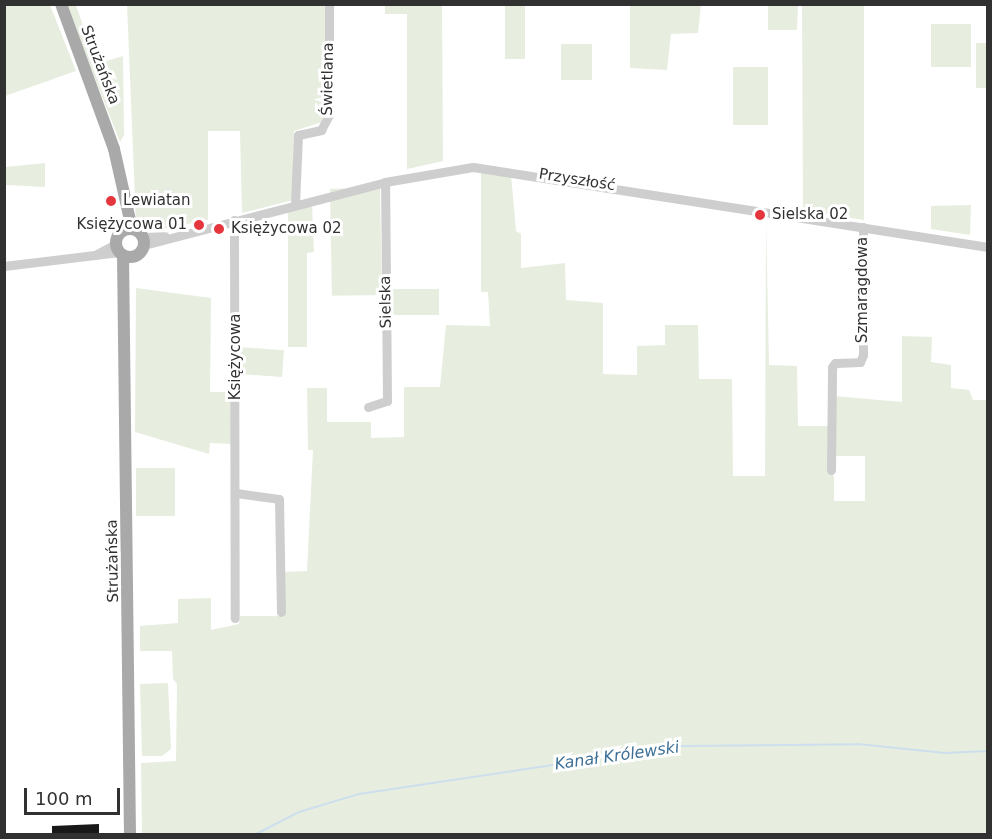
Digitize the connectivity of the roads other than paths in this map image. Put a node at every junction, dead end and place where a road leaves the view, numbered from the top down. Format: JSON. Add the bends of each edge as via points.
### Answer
{"nodes":[{"id":1,"x":61,"y":4,"type":"edge"},
{"id":2,"x":329,"y":4,"type":"edge"},
{"id":3,"x":385,"y":182,"type":"junction"},
{"id":4,"x":296,"y":204,"type":"junction"},
{"id":5,"x":234,"y":220,"type":"junction"},
{"id":6,"x":863,"y":227,"type":"junction"},
{"id":7,"x":135,"y":235,"type":"junction"},
{"id":8,"x":987,"y":247,"type":"edge"},
{"id":9,"x":123,"y":252,"type":"junction"},
{"id":10,"x":4,"y":266,"type":"edge"},
{"id":11,"x":368,"y":407,"type":"dead end"},
{"id":12,"x":831,"y":470,"type":"dead end"},
{"id":13,"x":236,"y":494,"type":"junction"},
{"id":14,"x":281,"y":612,"type":"dead end"},
{"id":15,"x":235,"y":618,"type":"dead end"},
{"id":16,"x":130,"y":834,"type":"edge"}],
"edges":[{"from":1,"to":7,"type":"main road","name":"Strużańska","via":[[114,149],[125,207]]},
{"from":2,"to":4,"type":"street","name":"Świetlana","via":[[329,115],[321,130],[298,135]]},
{"from":3,"to":4,"type":"street","name":"Przyszłość"},
{"from":3,"to":6,"type":"street","name":"Przyszłość","via":[[449,168],[494,168]]},
{"from":3,"to":11,"type":"street","name":"Sielska","via":[[387,401]]},
{"from":4,"to":5,"type":"street","name":"Przyszłość"},
{"from":5,"to":7,"type":"street","name":"Przyszłość","via":[[170,236]]},
{"from":5,"to":13,"type":"street","name":"Księżycowa"},
{"from":6,"to":8,"type":"street","name":"Przyszłość"},
{"from":6,"to":12,"type":"street","name":"Szmaragdowa","via":[[863,355],[860,362],[835,363],[832,367]]},
{"from":7,"to":9,"type":"main road"},
{"from":7,"to":9,"type":"main road","name":"Strużańska"},
{"from":9,"to":10,"type":"street"},
{"from":9,"to":16,"type":"main road","name":"Strużańska"},
{"from":13,"to":14,"type":"street","via":[[279,499]]},
{"from":13,"to":15,"type":"street","name":"Księżycowa"}]}
